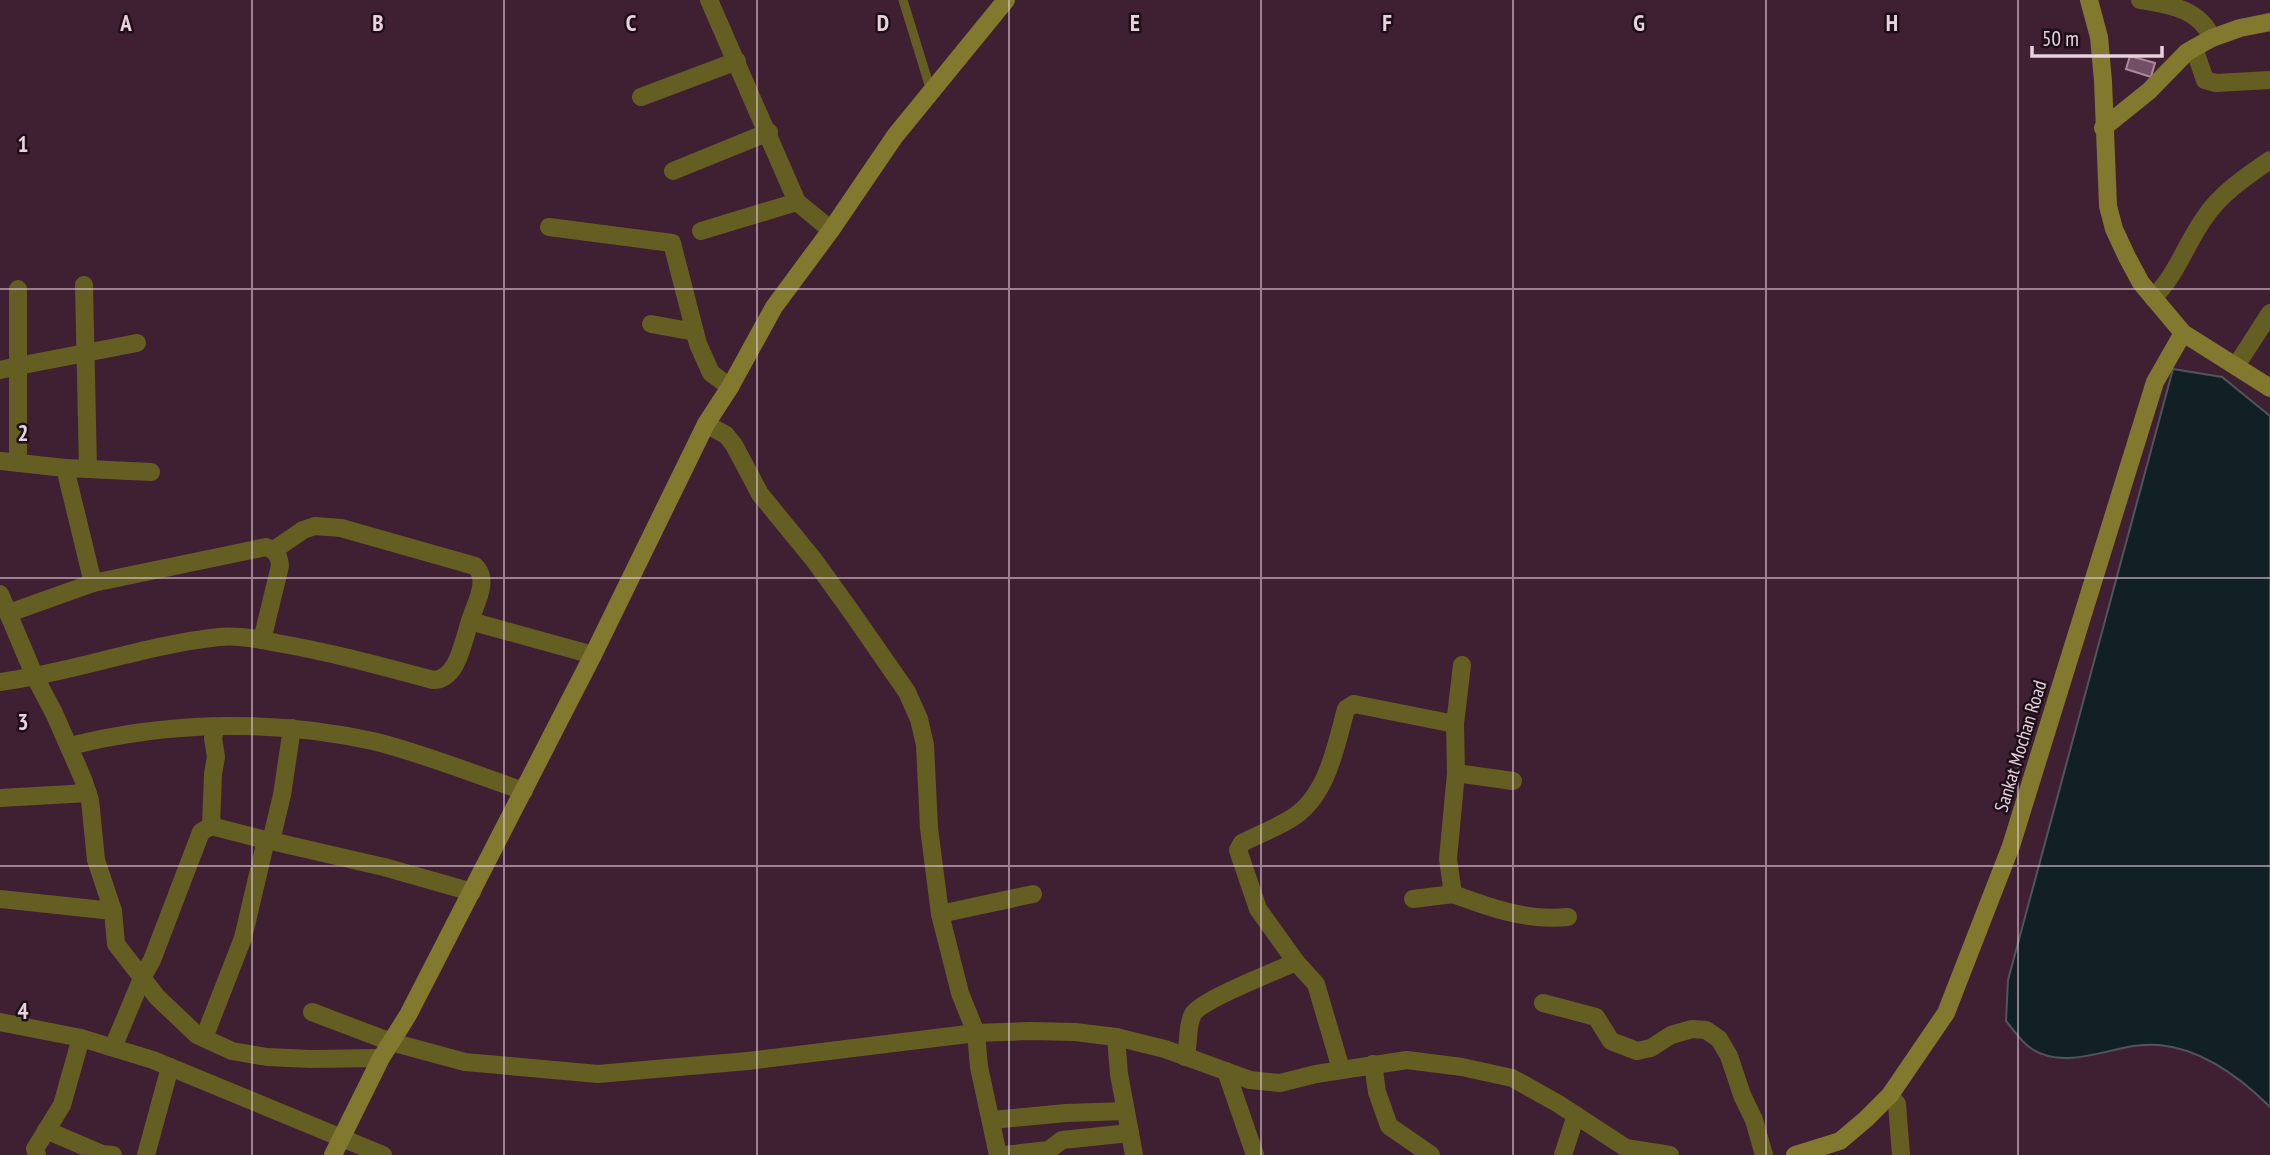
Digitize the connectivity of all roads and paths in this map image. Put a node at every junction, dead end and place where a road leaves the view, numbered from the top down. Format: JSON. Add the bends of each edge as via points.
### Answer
{"nodes":[{"id":1,"x":709,"y":0,"type":"edge"},
{"id":2,"x":904,"y":0,"type":"edge"},
{"id":3,"x":1006,"y":0,"type":"edge"},
{"id":4,"x":2089,"y":0,"type":"edge"},
{"id":5,"x":2140,"y":0,"type":"edge"},
{"id":6,"x":2270,"y":22,"type":"edge"},
{"id":7,"x":2211,"y":38,"type":"junction"},
{"id":8,"x":2194,"y":48,"type":"junction"},
{"id":9,"x":737,"y":61,"type":"junction"},
{"id":10,"x":2270,"y":80,"type":"edge"},
{"id":11,"x":931,"y":91,"type":"junction"},
{"id":12,"x":641,"y":97,"type":"dead end"},
{"id":13,"x":2104,"y":128,"type":"junction"},
{"id":14,"x":769,"y":132,"type":"junction"},
{"id":15,"x":2270,"y":160,"type":"edge"},
{"id":16,"x":673,"y":171,"type":"dead end"},
{"id":17,"x":797,"y":202,"type":"junction"},
{"id":18,"x":549,"y":226,"type":"dead end"},
{"id":19,"x":831,"y":230,"type":"junction"},
{"id":20,"x":701,"y":232,"type":"dead end"},
{"id":21,"x":84,"y":285,"type":"dead end"},
{"id":22,"x":18,"y":289,"type":"dead end"},
{"id":23,"x":2153,"y":298,"type":"junction"},
{"id":24,"x":2270,"y":313,"type":"edge"},
{"id":25,"x":651,"y":324,"type":"dead end"},
{"id":26,"x":695,"y":332,"type":"junction"},
{"id":27,"x":2183,"y":333,"type":"junction"},
{"id":28,"x":137,"y":343,"type":"dead end"},
{"id":29,"x":85,"y":353,"type":"junction"},
{"id":30,"x":19,"y":366,"type":"junction"},
{"id":31,"x":2236,"y":366,"type":"junction"},
{"id":32,"x":0,"y":370,"type":"edge"},
{"id":33,"x":730,"y":387,"type":"junction"},
{"id":34,"x":2270,"y":388,"type":"edge"},
{"id":35,"x":706,"y":424,"type":"junction"},
{"id":36,"x":10,"y":462,"type":"edge"},
{"id":37,"x":65,"y":468,"type":"junction"},
{"id":38,"x":88,"y":468,"type":"junction"},
{"id":39,"x":151,"y":472,"type":"dead end"},
{"id":40,"x":274,"y":550,"type":"junction"},
{"id":41,"x":93,"y":583,"type":"junction"},
{"id":42,"x":0,"y":594,"type":"edge"},
{"id":43,"x":9,"y":613,"type":"junction"},
{"id":44,"x":470,"y":621,"type":"junction"},
{"id":45,"x":262,"y":640,"type":"junction"},
{"id":46,"x":593,"y":655,"type":"junction"},
{"id":47,"x":1462,"y":665,"type":"dead end"},
{"id":48,"x":35,"y":677,"type":"junction"},
{"id":49,"x":0,"y":682,"type":"edge"},
{"id":50,"x":1455,"y":724,"type":"junction"},
{"id":51,"x":216,"y":727,"type":"junction"},
{"id":52,"x":292,"y":728,"type":"junction"},
{"id":53,"x":70,"y":746,"type":"junction"},
{"id":54,"x":1456,"y":774,"type":"junction"},
{"id":55,"x":1513,"y":781,"type":"dead end"},
{"id":56,"x":524,"y":790,"type":"junction"},
{"id":57,"x":88,"y":793,"type":"junction"},
{"id":58,"x":0,"y":798,"type":"edge"},
{"id":59,"x":211,"y":825,"type":"junction"},
{"id":60,"x":268,"y":840,"type":"junction"},
{"id":61,"x":472,"y":892,"type":"junction"},
{"id":62,"x":1033,"y":894,"type":"dead end"},
{"id":63,"x":1453,"y":894,"type":"junction"},
{"id":64,"x":0,"y":899,"type":"edge"},
{"id":65,"x":1413,"y":899,"type":"dead end"},
{"id":66,"x":113,"y":911,"type":"junction"},
{"id":67,"x":940,"y":914,"type":"junction"},
{"id":68,"x":1567,"y":917,"type":"dead end"},
{"id":69,"x":1296,"y":962,"type":"junction"},
{"id":70,"x":143,"y":976,"type":"junction"},
{"id":71,"x":1544,"y":1003,"type":"dead end"},
{"id":72,"x":312,"y":1012,"type":"dead end"},
{"id":73,"x":0,"y":1022,"type":"edge"},
{"id":74,"x":976,"y":1033,"type":"junction"},
{"id":75,"x":1116,"y":1037,"type":"junction"},
{"id":76,"x":81,"y":1038,"type":"junction"},
{"id":77,"x":204,"y":1038,"type":"junction"},
{"id":78,"x":391,"y":1042,"type":"junction"},
{"id":79,"x":110,"y":1047,"type":"junction"},
{"id":80,"x":1185,"y":1057,"type":"junction"},
{"id":81,"x":381,"y":1058,"type":"junction"},
{"id":82,"x":1373,"y":1064,"type":"junction"},
{"id":83,"x":170,"y":1067,"type":"junction"},
{"id":84,"x":1341,"y":1069,"type":"junction"},
{"id":85,"x":1226,"y":1072,"type":"junction"},
{"id":86,"x":1890,"y":1095,"type":"junction"},
{"id":87,"x":1126,"y":1111,"type":"junction"},
{"id":88,"x":1576,"y":1115,"type":"junction"},
{"id":89,"x":992,"y":1120,"type":"junction"},
{"id":90,"x":46,"y":1130,"type":"junction"},
{"id":91,"x":1130,"y":1133,"type":"junction"},
{"id":92,"x":341,"y":1136,"type":"junction"},
{"id":93,"x":1831,"y":1148,"type":"edge"},
{"id":94,"x":37,"y":1155,"type":"edge"},
{"id":95,"x":113,"y":1155,"type":"edge"},
{"id":96,"x":146,"y":1155,"type":"edge"},
{"id":97,"x":333,"y":1155,"type":"edge"},
{"id":98,"x":383,"y":1155,"type":"edge"},
{"id":99,"x":998,"y":1155,"type":"edge"},
{"id":100,"x":1004,"y":1155,"type":"edge"},
{"id":101,"x":1134,"y":1155,"type":"edge"},
{"id":102,"x":1255,"y":1155,"type":"edge"},
{"id":103,"x":1432,"y":1155,"type":"edge"},
{"id":104,"x":1563,"y":1155,"type":"edge"},
{"id":105,"x":1670,"y":1155,"type":"edge"},
{"id":106,"x":1764,"y":1155,"type":"edge"},
{"id":107,"x":1795,"y":1155,"type":"edge"},
{"id":108,"x":1900,"y":1155,"type":"edge"}],
"edges":[{"from":1,"to":9,"type":"street"},
{"from":2,"to":11,"type":"lane"},
{"from":3,"to":11,"type":"main road"},
{"from":4,"to":13,"type":"main road","via":[[2099,37]]},
{"from":5,"to":7,"type":"street","via":[[2191,13],[2202,20]]},
{"from":6,"to":7,"type":"main road"},
{"from":7,"to":8,"type":"main road"},
{"from":8,"to":10,"type":"street","via":[[2205,80]]},
{"from":8,"to":13,"type":"main road"},
{"from":9,"to":12,"type":"street"},
{"from":9,"to":14,"type":"street"},
{"from":11,"to":19,"type":"main road"},
{"from":13,"to":23,"type":"main road","via":[[2108,206],[2114,229]]},
{"from":14,"to":16,"type":"street"},
{"from":14,"to":17,"type":"street"},
{"from":15,"to":23,"type":"street","via":[[2206,215],[2168,284]]},
{"from":17,"to":19,"type":"street"},
{"from":17,"to":20,"type":"street"},
{"from":18,"to":26,"type":"street","via":[[672,243]]},
{"from":19,"to":33,"type":"main road","via":[[774,307]]},
{"from":21,"to":29,"type":"street"},
{"from":22,"to":30,"type":"street"},
{"from":23,"to":27,"type":"main road"},
{"from":24,"to":31,"type":"street"},
{"from":25,"to":26,"type":"street"},
{"from":26,"to":33,"type":"street","via":[[711,373]]},
{"from":27,"to":31,"type":"main road"},
{"from":27,"to":86,"type":"main road","name":"Sankat Mochan Road","via":[[2155,382],[2011,846],[1969,959],[1946,1013]]},
{"from":28,"to":29,"type":"street"},
{"from":29,"to":30,"type":"street"},
{"from":29,"to":38,"type":"street"},
{"from":30,"to":32,"type":"street"},
{"from":30,"to":36,"type":"street"},
{"from":31,"to":34,"type":"main road"},
{"from":33,"to":35,"type":"main road"},
{"from":35,"to":46,"type":"main road"},
{"from":35,"to":67,"type":"street","via":[[734,445],[760,494],[814,560],[907,692],[925,745]]},
{"from":36,"to":37,"type":"street"},
{"from":37,"to":38,"type":"street"},
{"from":37,"to":41,"type":"street"},
{"from":38,"to":39,"type":"street"},
{"from":40,"to":41,"type":"street","via":[[266,547]]},
{"from":40,"to":44,"type":"street","via":[[314,526],[341,528],[475,566],[483,579]]},
{"from":40,"to":45,"type":"street","via":[[280,566]]},
{"from":41,"to":43,"type":"street"},
{"from":42,"to":43,"type":"street"},
{"from":43,"to":48,"type":"street"},
{"from":44,"to":45,"type":"street","via":[[451,673],[442,680]]},
{"from":44,"to":46,"type":"street"},
{"from":45,"to":48,"type":"street","via":[[221,637]]},
{"from":46,"to":56,"type":"main road"},
{"from":47,"to":50,"type":"street"},
{"from":48,"to":49,"type":"street"},
{"from":48,"to":53,"type":"street"},
{"from":50,"to":54,"type":"street"},
{"from":50,"to":69,"type":"street","via":[[1354,704],[1346,709],[1324,781],[1311,800],[1296,815],[1242,843],[1238,850],[1241,865],[1258,909]]},
{"from":51,"to":52,"type":"street"},
{"from":51,"to":53,"type":"street","via":[[128,733]]},
{"from":51,"to":59,"type":"street"},
{"from":52,"to":56,"type":"street","via":[[377,743]]},
{"from":52,"to":60,"type":"street","via":[[282,795]]},
{"from":53,"to":57,"type":"street"},
{"from":54,"to":55,"type":"street"},
{"from":54,"to":63,"type":"street","via":[[1448,859]]},
{"from":56,"to":61,"type":"main road"},
{"from":57,"to":58,"type":"street"},
{"from":57,"to":66,"type":"street","via":[[96,860]]},
{"from":59,"to":60,"type":"street"},
{"from":59,"to":70,"type":"street","via":[[201,832]]},
{"from":60,"to":61,"type":"street"},
{"from":60,"to":77,"type":"street","via":[[243,938]]},
{"from":61,"to":78,"type":"main road"},
{"from":62,"to":67,"type":"street"},
{"from":63,"to":65,"type":"street"},
{"from":63,"to":68,"type":"street","via":[[1543,920]]},
{"from":64,"to":66,"type":"street"},
{"from":66,"to":70,"type":"street","via":[[116,944]]},
{"from":67,"to":74,"type":"street"},
{"from":69,"to":80,"type":"street","via":[[1194,1012]]},
{"from":69,"to":84,"type":"street","via":[[1316,984]]},
{"from":70,"to":77,"type":"street","via":[[157,997]]},
{"from":70,"to":79,"type":"street"},
{"from":71,"to":106,"type":"street","via":[[1595,1017],[1611,1041],[1637,1051],[1671,1035],[1706,1030],[1719,1039],[1729,1056]]},
{"from":72,"to":78,"type":"street"},
{"from":73,"to":76,"type":"street"},
{"from":74,"to":75,"type":"street","via":[[1075,1032]]},
{"from":74,"to":78,"type":"street","via":[[598,1074],[465,1062]]},
{"from":74,"to":89,"type":"street"},
{"from":75,"to":80,"type":"street"},
{"from":75,"to":87,"type":"street"},
{"from":76,"to":79,"type":"street"},
{"from":76,"to":90,"type":"street","via":[[62,1105]]},
{"from":77,"to":81,"type":"street","via":[[232,1051],[267,1057]]},
{"from":78,"to":81,"type":"main road"},
{"from":79,"to":83,"type":"street"},
{"from":80,"to":85,"type":"street"},
{"from":81,"to":92,"type":"main road"},
{"from":82,"to":84,"type":"street"},
{"from":82,"to":88,"type":"street","via":[[1407,1060],[1512,1077]]},
{"from":82,"to":103,"type":"street","via":[[1389,1126]]},
{"from":83,"to":92,"type":"street"},
{"from":83,"to":96,"type":"street"},
{"from":84,"to":85,"type":"street","via":[[1280,1083]]},
{"from":85,"to":102,"type":"street"},
{"from":86,"to":93,"type":"main road","name":"Sankat Mochan Road"},
{"from":86,"to":108,"type":"street","via":[[1897,1104]]},
{"from":87,"to":89,"type":"street"},
{"from":87,"to":91,"type":"street"},
{"from":88,"to":104,"type":"street"},
{"from":88,"to":105,"type":"street","via":[[1626,1148]]},
{"from":89,"to":99,"type":"street"},
{"from":90,"to":94,"type":"street","via":[[35,1149]]},
{"from":90,"to":95,"type":"street"},
{"from":91,"to":100,"type":"street","via":[[1062,1140],[1049,1150]]},
{"from":91,"to":101,"type":"street"},
{"from":92,"to":97,"type":"main road"},
{"from":92,"to":98,"type":"street"},
{"from":93,"to":107,"type":"main road"}]}
